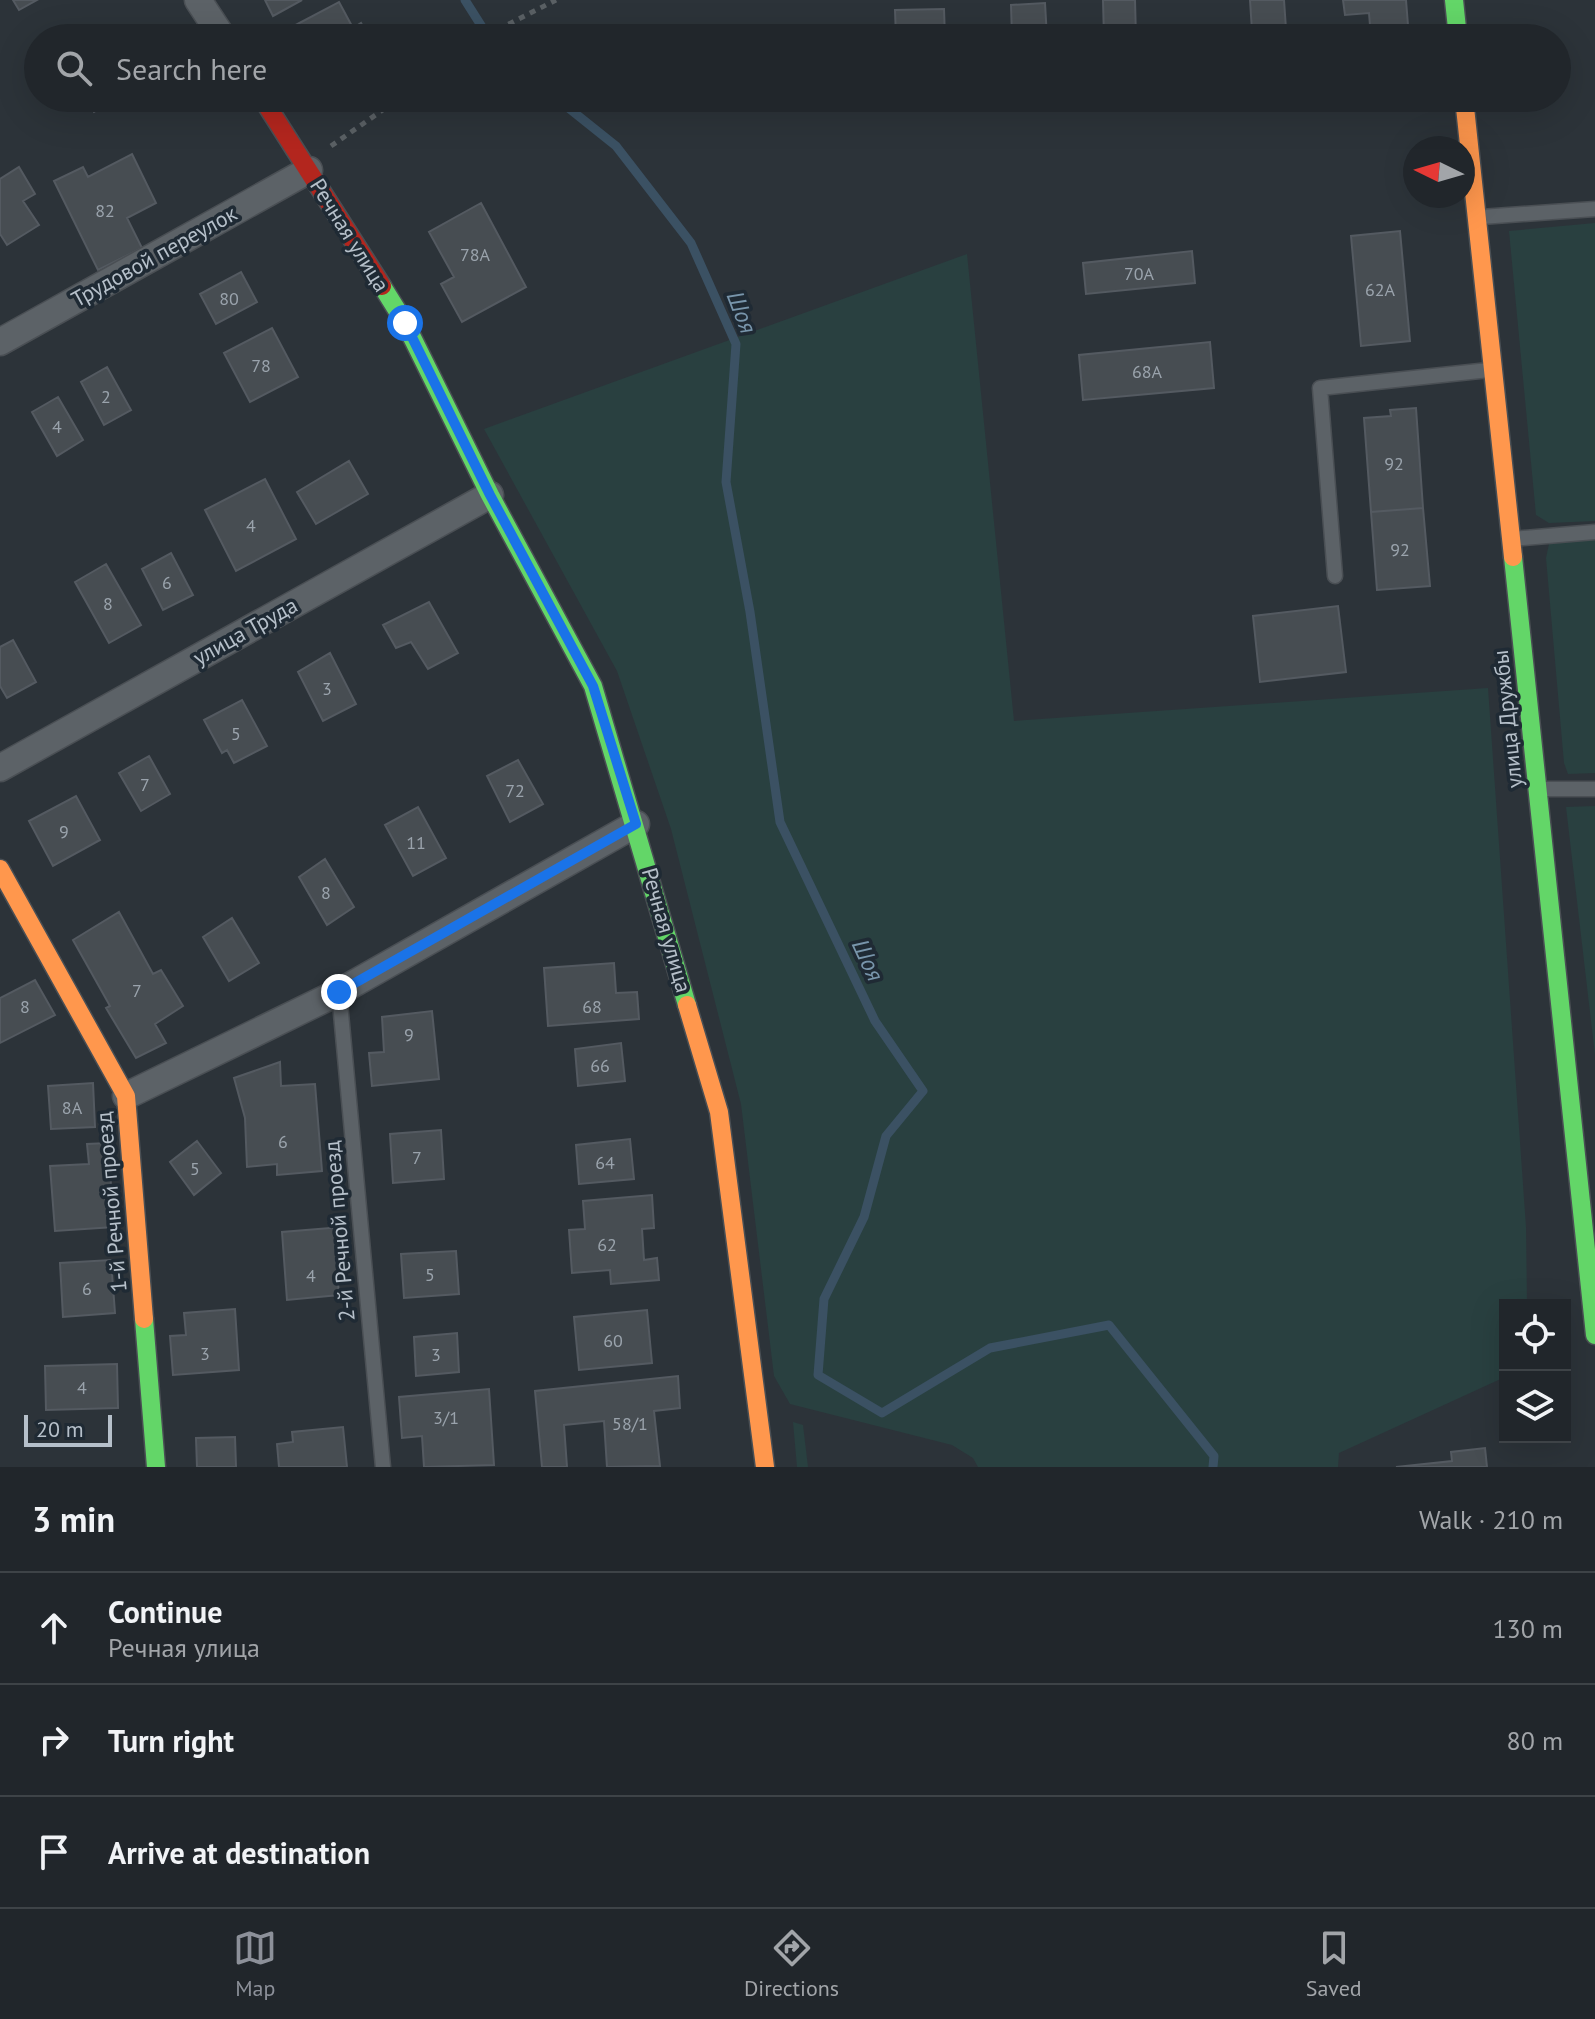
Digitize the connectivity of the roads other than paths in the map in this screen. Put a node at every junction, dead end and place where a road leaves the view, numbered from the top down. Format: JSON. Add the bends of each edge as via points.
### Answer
{"nodes":[{"id":1,"x":198,"y":0,"type":"edge"},
{"id":2,"x":1454,"y":0,"type":"edge"},
{"id":3,"x":214,"y":24,"type":"edge"},
{"id":4,"x":1457,"y":24,"type":"edge"},
{"id":5,"x":271,"y":112,"type":"edge"},
{"id":6,"x":1466,"y":112,"type":"edge"},
{"id":7,"x":309,"y":170,"type":"junction"},
{"id":8,"x":1595,"y":209,"type":"edge"},
{"id":9,"x":1477,"y":217,"type":"junction"},
{"id":10,"x":0,"y":342,"type":"edge"},
{"id":11,"x":1494,"y":370,"type":"junction"},
{"id":12,"x":490,"y":495,"type":"junction"},
{"id":13,"x":1595,"y":532,"type":"edge"},
{"id":14,"x":1512,"y":539,"type":"junction"},
{"id":15,"x":1335,"y":576,"type":"dead end"},
{"id":16,"x":0,"y":768,"type":"edge"},
{"id":17,"x":1539,"y":789,"type":"junction"},
{"id":18,"x":1595,"y":789,"type":"edge"},
{"id":19,"x":636,"y":824,"type":"junction"},
{"id":20,"x":0,"y":869,"type":"edge"},
{"id":21,"x":339,"y":992,"type":"junction"},
{"id":22,"x":126,"y":1096,"type":"junction"},
{"id":23,"x":1595,"y":1139,"type":"edge"},
{"id":24,"x":1573,"y":1140,"type":"junction"},
{"id":25,"x":1595,"y":1335,"type":"edge"},
{"id":26,"x":156,"y":1467,"type":"edge"},
{"id":27,"x":383,"y":1467,"type":"edge"},
{"id":28,"x":765,"y":1467,"type":"edge"}],
"edges":[{"from":1,"to":3,"type":"street"},
{"from":2,"to":4,"type":"street"},
{"from":5,"to":7,"type":"street","name":"Речная улица"},
{"from":6,"to":9,"type":"street","name":"улица Дружбы"},
{"from":7,"to":10,"type":"street","name":"Трудовой переулок"},
{"from":7,"to":12,"type":"street","name":"Речная улица","via":[[405,323]]},
{"from":8,"to":9,"type":"lane"},
{"from":9,"to":11,"type":"street","name":"улица Дружбы"},
{"from":11,"to":14,"type":"street","name":"улица Дружбы"},
{"from":11,"to":15,"type":"lane","via":[[1320,388]]},
{"from":12,"to":16,"type":"street","name":"улица Труда"},
{"from":12,"to":19,"type":"street","name":"Речная улица","via":[[593,686]]},
{"from":13,"to":14,"type":"lane"},
{"from":14,"to":17,"type":"street","name":"улица Дружбы"},
{"from":17,"to":18,"type":"lane"},
{"from":17,"to":24,"type":"street","name":"улица Дружбы"},
{"from":19,"to":21,"type":"street"},
{"from":19,"to":28,"type":"street","name":"Речная улица","via":[[719,1112]]},
{"from":20,"to":22,"type":"street","name":"1-й Речной проезд"},
{"from":21,"to":22,"type":"street"},
{"from":21,"to":27,"type":"lane","name":"2-й Речной проезд"},
{"from":22,"to":26,"type":"street","name":"1-й Речной проезд"},
{"from":23,"to":24,"type":"lane"},
{"from":24,"to":25,"type":"street","name":"улица Дружбы"}]}
